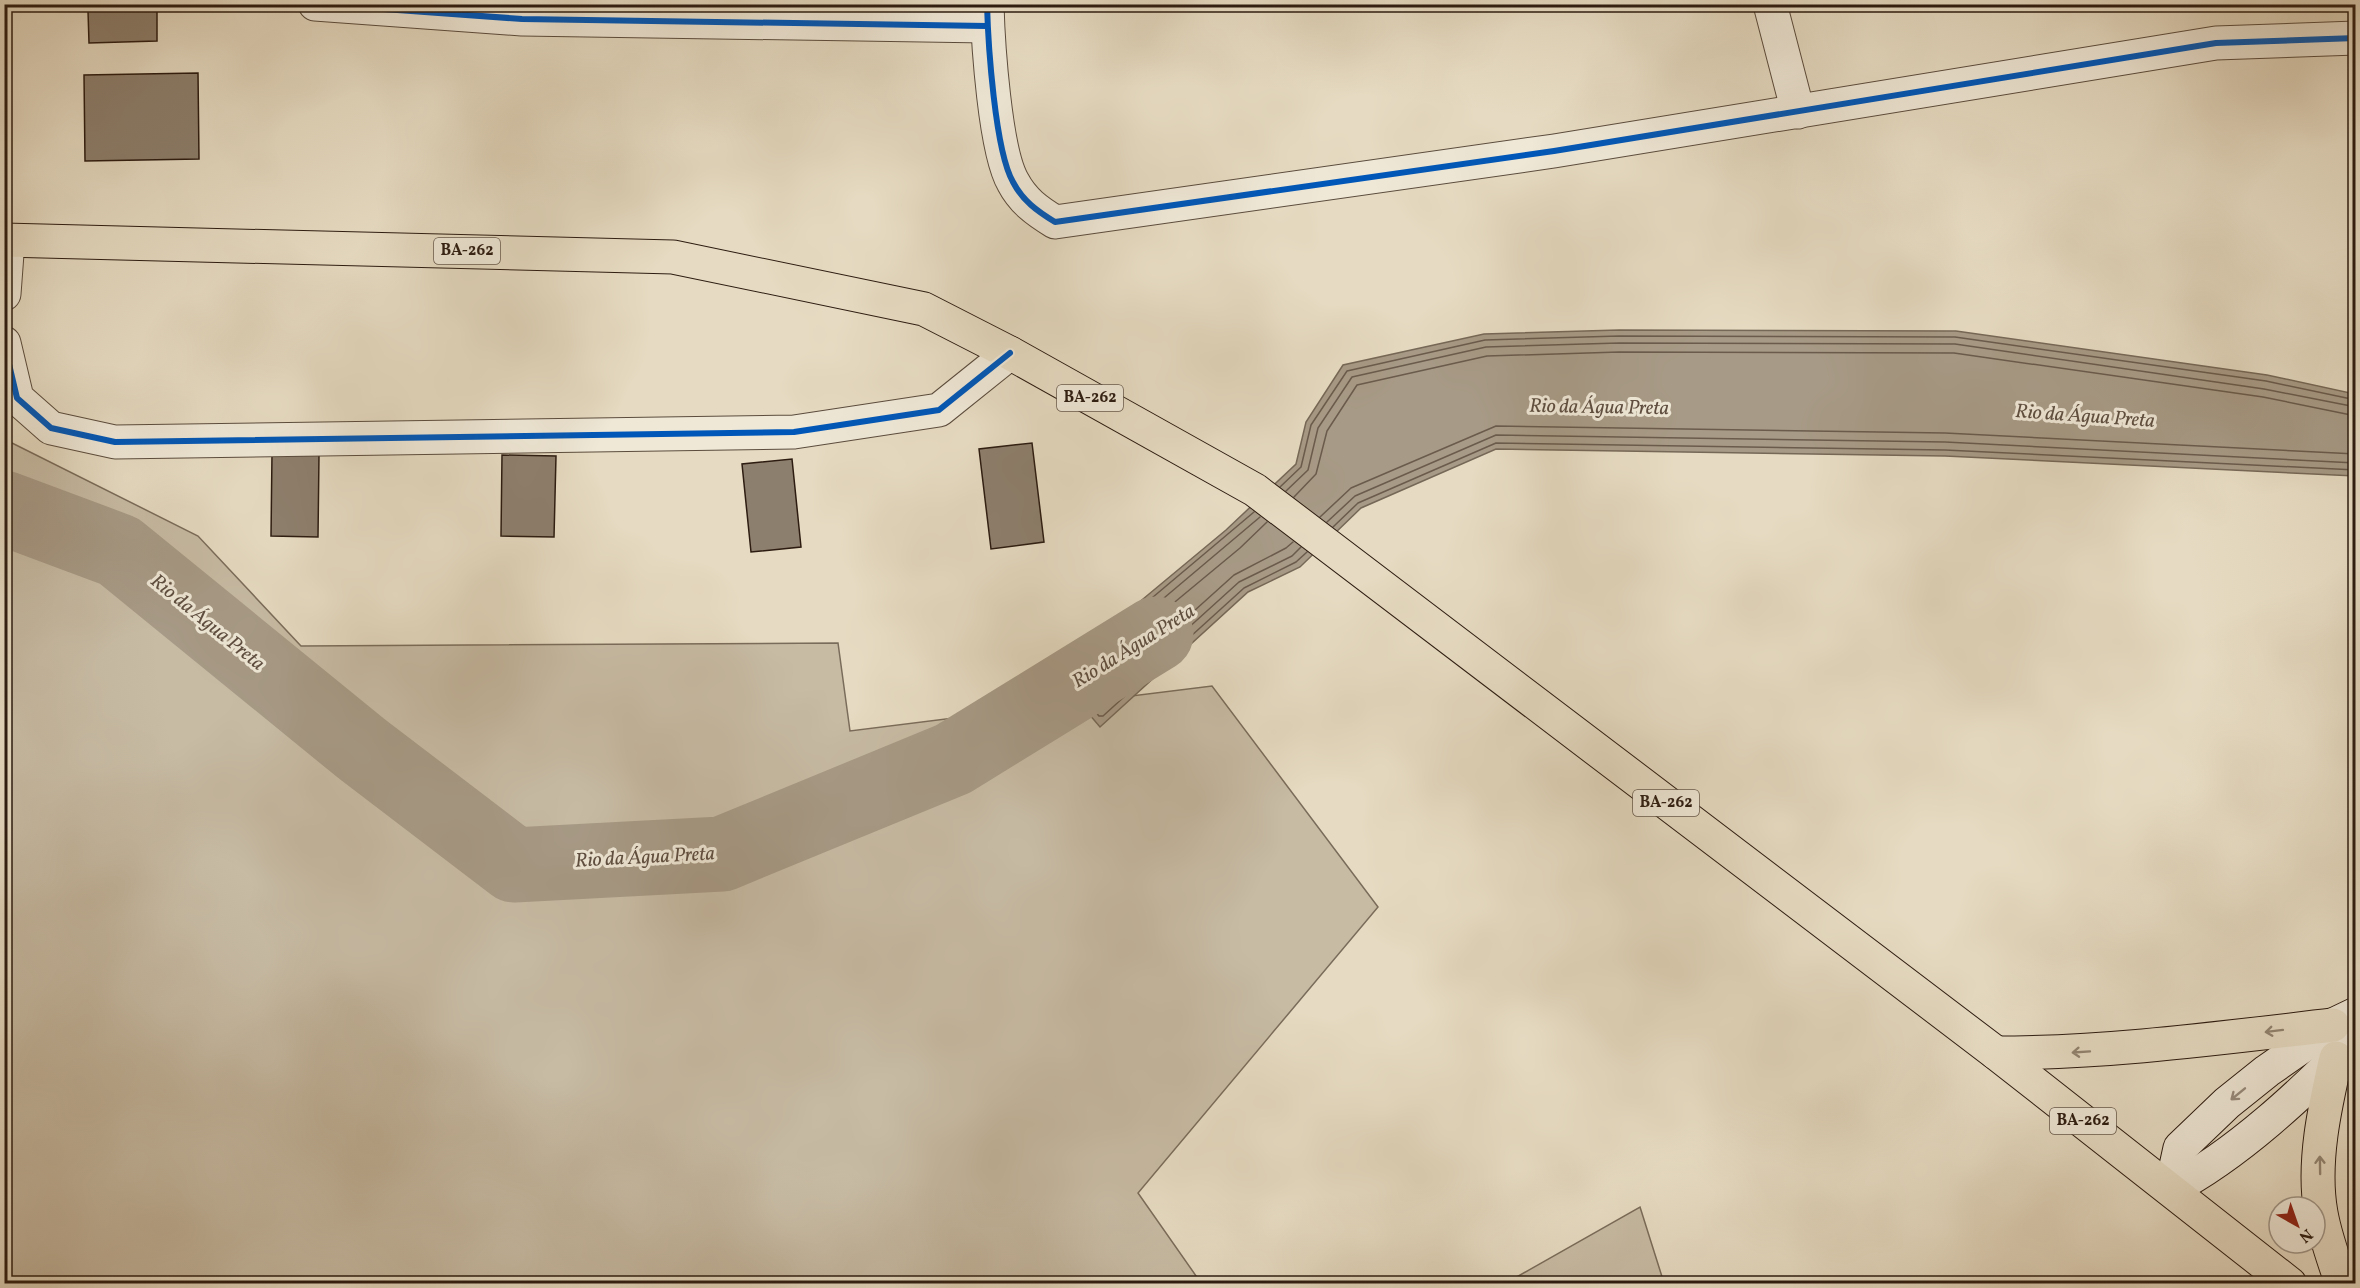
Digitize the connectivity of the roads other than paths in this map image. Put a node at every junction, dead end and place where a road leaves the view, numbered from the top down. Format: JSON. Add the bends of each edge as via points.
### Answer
{"nodes":[{"id":1,"x":315,"y":4,"type":"edge"},
{"id":2,"x":1770,"y":4,"type":"edge"},
{"id":3,"x":521,"y":12,"type":"edge"},
{"id":4,"x":987,"y":15,"type":"edge"},
{"id":5,"x":2355,"y":38,"type":"edge"},
{"id":6,"x":1798,"y":112,"type":"junction"},
{"id":7,"x":6,"y":240,"type":"edge"},
{"id":8,"x":4,"y":294,"type":"edge"},
{"id":9,"x":4,"y":343,"type":"edge"},
{"id":10,"x":1010,"y":353,"type":"junction"},
{"id":11,"x":2345,"y":1034,"type":"edge"},
{"id":12,"x":1996,"y":1053,"type":"junction"},
{"id":13,"x":2171,"y":1189,"type":"junction"},
{"id":14,"x":2290,"y":1284,"type":"edge"},
{"id":15,"x":2342,"y":1284,"type":"edge"}],
"edges":[{"from":1,"to":3,"type":"street"},
{"from":2,"to":6,"type":"street"},
{"from":3,"to":4,"type":"street"},
{"from":4,"to":6,"type":"street","via":[[1001,144],[1012,180],[1030,207],[1055,222],[1554,152]]},
{"from":5,"to":6,"type":"street","via":[[2216,43]]},
{"from":7,"to":8,"type":"street"},
{"from":7,"to":10,"type":"main road","number":"BA-262","via":[[673,257],[924,309]]},
{"from":9,"to":10,"type":"street","via":[[17,398],[51,428],[115,442],[794,432],[939,410]]},
{"from":10,"to":12,"type":"main road","number":"BA-262","via":[[1255,490]]},
{"from":11,"to":12,"type":"main road","one_way":true,"via":[[2072,1053]]},
{"from":11,"to":13,"type":"street","via":[[2267,1071],[2227,1103],[2181,1148]]},
{"from":15,"to":11,"type":"main road","one_way":true,"via":[[2321,1212],[2319,1150],[2325,1104]]},
{"from":12,"to":13,"type":"main road","number":"BA-262"},
{"from":13,"to":14,"type":"main road","number":"BA-262"}]}
